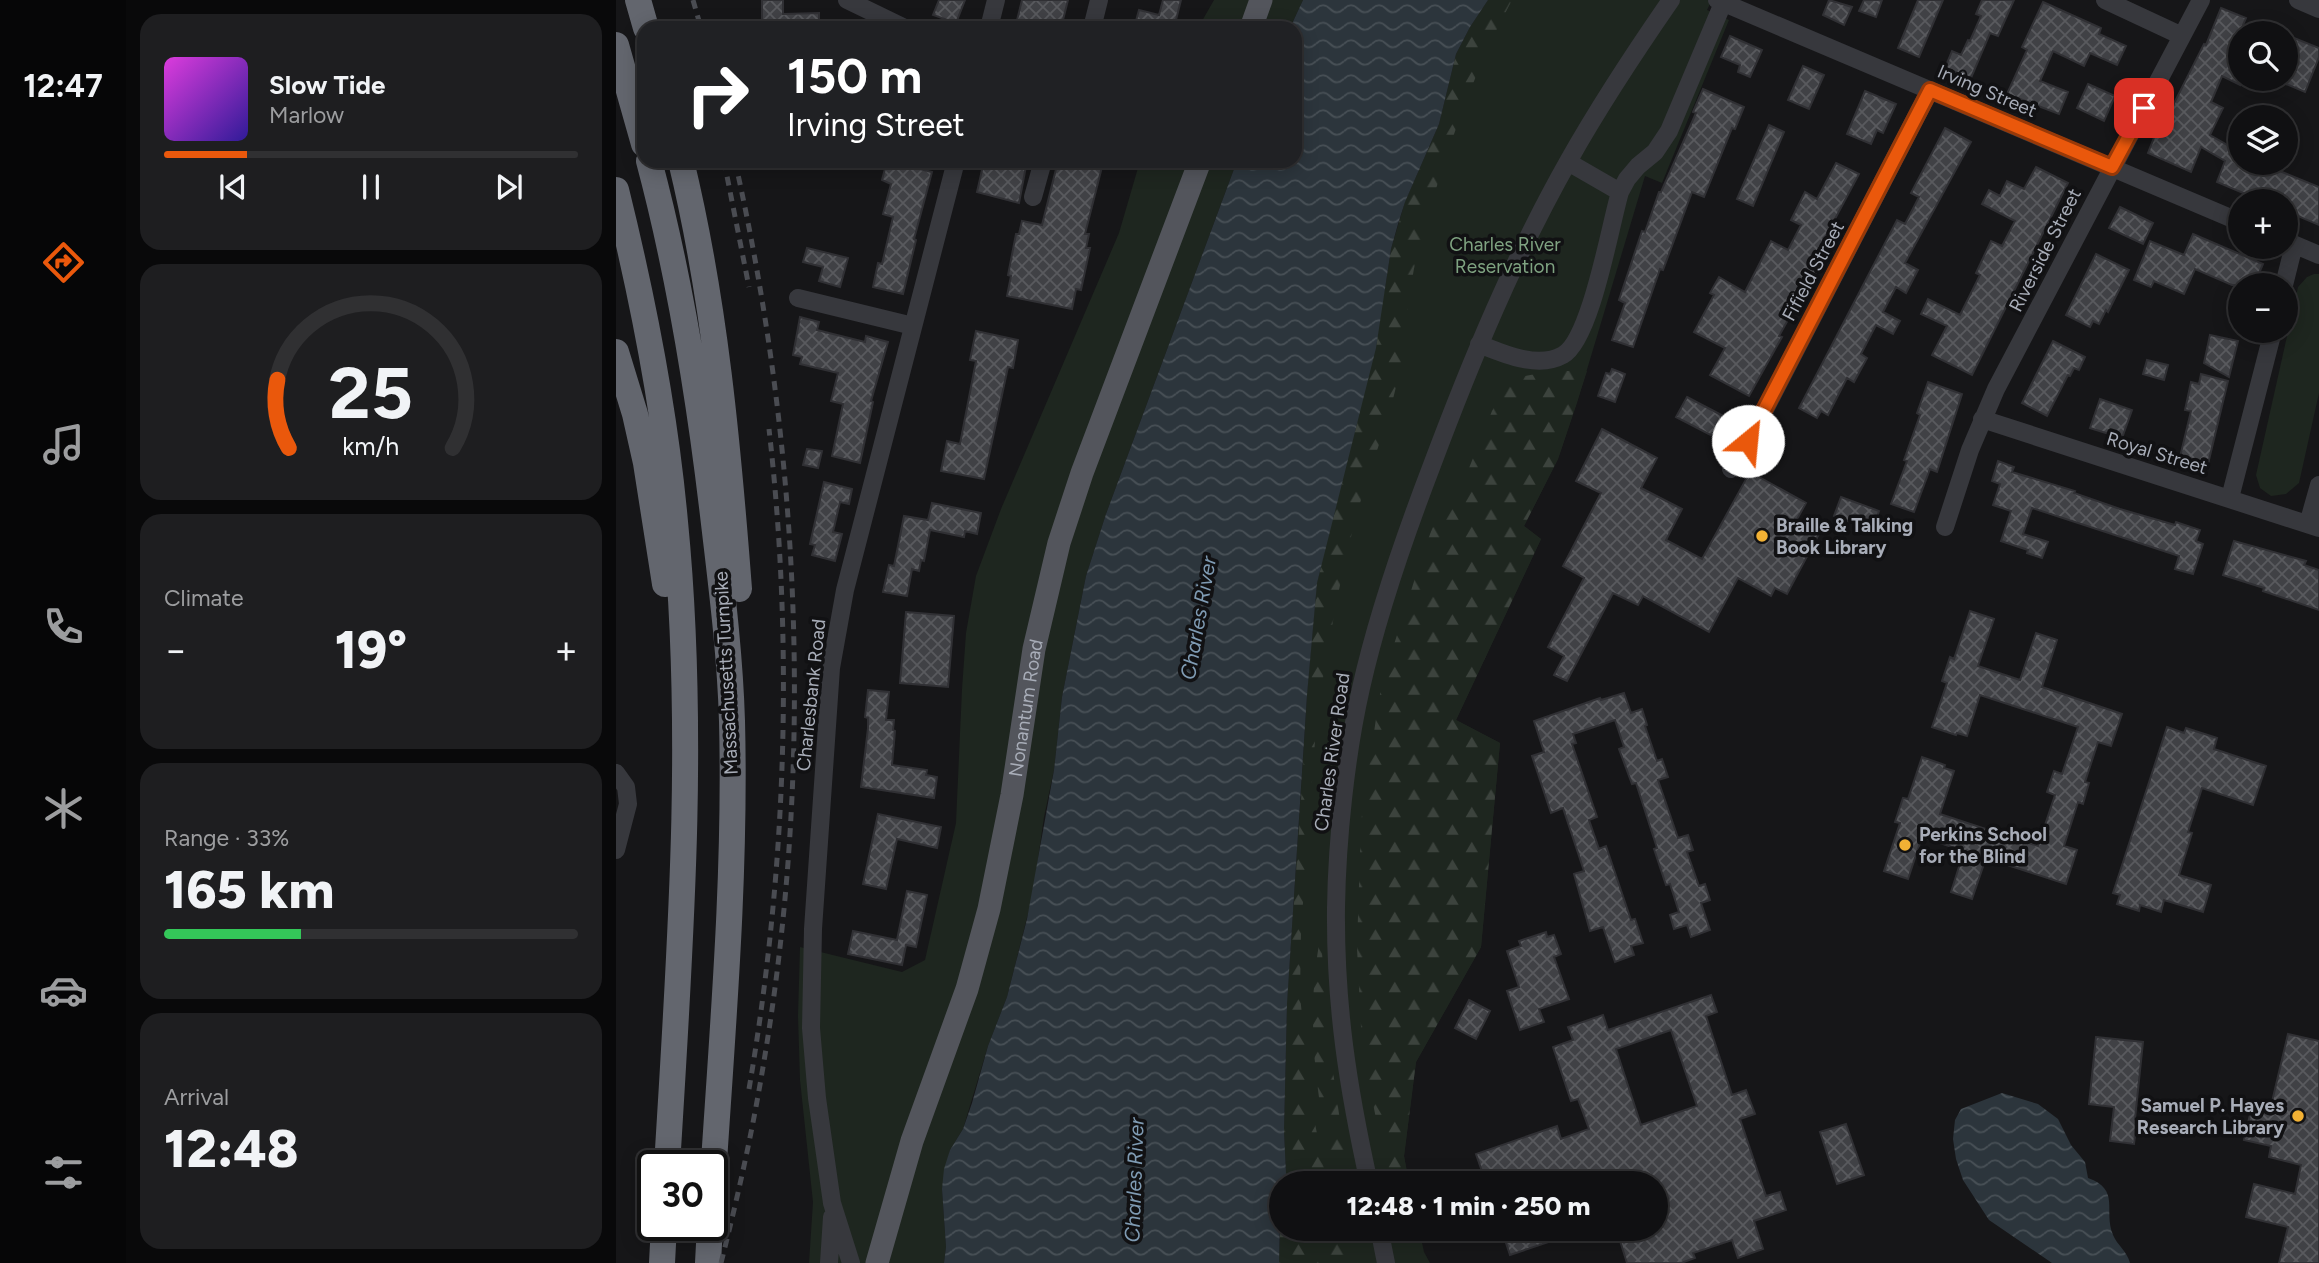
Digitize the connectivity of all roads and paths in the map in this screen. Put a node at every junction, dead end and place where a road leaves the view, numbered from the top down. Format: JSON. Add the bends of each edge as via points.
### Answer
{"nodes":[{"id":1,"x":638,"y":0,"type":"edge"},
{"id":2,"x":848,"y":0,"type":"edge"},
{"id":3,"x":996,"y":0,"type":"edge"},
{"id":4,"x":1099,"y":0,"type":"edge"},
{"id":5,"x":1261,"y":0,"type":"edge"},
{"id":6,"x":1671,"y":0,"type":"edge"},
{"id":7,"x":2105,"y":0,"type":"edge"},
{"id":8,"x":2201,"y":0,"type":"edge"},
{"id":9,"x":2298,"y":0,"type":"edge"},
{"id":10,"x":1720,"y":1,"type":"edge"},
{"id":11,"x":2319,"y":9,"type":"edge"},
{"id":12,"x":644,"y":21,"type":"edge"},
{"id":13,"x":891,"y":21,"type":"edge"},
{"id":14,"x":991,"y":21,"type":"edge"},
{"id":15,"x":1093,"y":21,"type":"edge"},
{"id":16,"x":1254,"y":21,"type":"edge"},
{"id":17,"x":2182,"y":36,"type":"junction"},
{"id":18,"x":616,"y":46,"type":"edge"},
{"id":19,"x":1930,"y":90,"type":"junction"},
{"id":20,"x":637,"y":120,"type":"edge"},
{"id":21,"x":1568,"y":162,"type":"junction"},
{"id":22,"x":2112,"y":167,"type":"junction"},
{"id":23,"x":651,"y":168,"type":"edge"},
{"id":24,"x":682,"y":168,"type":"edge"},
{"id":25,"x":954,"y":168,"type":"edge"},
{"id":26,"x":1041,"y":168,"type":"edge"},
{"id":27,"x":1197,"y":168,"type":"edge"},
{"id":28,"x":616,"y":190,"type":"edge"},
{"id":29,"x":1620,"y":192,"type":"junction"},
{"id":30,"x":1033,"y":197,"type":"dead end"},
{"id":31,"x":2228,"y":217,"type":"edge"},
{"id":32,"x":2298,"y":246,"type":"edge"},
{"id":33,"x":2319,"y":255,"type":"edge"},
{"id":34,"x":798,"y":298,"type":"dead end"},
{"id":35,"x":913,"y":326,"type":"junction"},
{"id":36,"x":2270,"y":343,"type":"edge"},
{"id":37,"x":1479,"y":344,"type":"junction"},
{"id":38,"x":616,"y":352,"type":"edge"},
{"id":39,"x":1982,"y":419,"type":"junction"},
{"id":40,"x":1731,"y":469,"type":"dead end"},
{"id":41,"x":2319,"y":485,"type":"edge"},
{"id":42,"x":2230,"y":498,"type":"junction"},
{"id":43,"x":2313,"y":526,"type":"edge"},
{"id":44,"x":1945,"y":527,"type":"dead end"},
{"id":45,"x":684,"y":685,"type":"junction"},
{"id":46,"x":732,"y":720,"type":"junction"},
{"id":47,"x":616,"y":773,"type":"edge"},
{"id":48,"x":616,"y":850,"type":"edge"},
{"id":49,"x":668,"y":1150,"type":"edge"},
{"id":50,"x":715,"y":1150,"type":"edge"},
{"id":51,"x":1366,"y":1171,"type":"edge"},
{"id":52,"x":832,"y":1203,"type":"junction"},
{"id":53,"x":663,"y":1241,"type":"edge"},
{"id":54,"x":709,"y":1241,"type":"edge"},
{"id":55,"x":1382,"y":1241,"type":"edge"},
{"id":56,"x":662,"y":1263,"type":"edge"},
{"id":57,"x":708,"y":1263,"type":"edge"},
{"id":58,"x":829,"y":1263,"type":"edge"},
{"id":59,"x":851,"y":1263,"type":"edge"},
{"id":60,"x":877,"y":1263,"type":"edge"},
{"id":61,"x":1386,"y":1263,"type":"edge"}],
"edges":[{"from":1,"to":12,"type":"highway"},
{"from":2,"to":13,"type":"street"},
{"from":3,"to":14,"type":"street"},
{"from":4,"to":15,"type":"street"},
{"from":5,"to":16,"type":"main road"},
{"from":6,"to":21,"type":"street","name":"Charles River Road"},
{"from":7,"to":17,"type":"street"},
{"from":8,"to":17,"type":"street","name":"Riverside Street"},
{"from":9,"to":11,"type":"street"},
{"from":10,"to":19,"type":"street","name":"Irving Street"},
{"from":10,"to":29,"type":"street","via":[[1669,131]]},
{"from":17,"to":22,"type":"street","name":"Riverside Street"},
{"from":18,"to":20,"type":"highway"},
{"from":19,"to":22,"type":"street","name":"Irving Street"},
{"from":19,"to":40,"type":"street","name":"Fifield Street"},
{"from":21,"to":29,"type":"street"},
{"from":21,"to":37,"type":"street","name":"Charles River Road"},
{"from":22,"to":31,"type":"street","name":"Irving Street"},
{"from":22,"to":39,"type":"street","name":"Riverside Street"},
{"from":23,"to":46,"type":"highway","name":"Massachusetts Turnpike","via":[[674,268],[702,428]]},
{"from":24,"to":46,"type":"highway","via":[[711,306],[734,518],[740,608]]},
{"from":25,"to":35,"type":"street","name":"Charlesbank Road"},
{"from":26,"to":30,"type":"street"},
{"from":27,"to":60,"type":"main road","name":"Nonantum Road","via":[[1059,543],[1034,649],[989,909]]},
{"from":28,"to":45,"type":"highway","via":[[641,297],[666,447],[678,555]]},
{"from":29,"to":37,"type":"street","via":[[1587,315],[1565,354],[1548,360],[1528,359]]},
{"from":32,"to":33,"type":"street"},
{"from":34,"to":35,"type":"street"},
{"from":35,"to":52,"type":"street","name":"Charlesbank Road","via":[[845,590],[831,668],[811,994],[816,1086]]},
{"from":36,"to":42,"type":"street"},
{"from":37,"to":51,"type":"street","name":"Charles River Road","via":[[1397,563],[1368,658],[1351,745],[1338,869],[1338,984],[1350,1098]]},
{"from":38,"to":45,"type":"highway","via":[[646,463]]},
{"from":39,"to":42,"type":"street","name":"Royal Street"},
{"from":39,"to":44,"type":"street","name":"Riverside Street"},
{"from":41,"to":43,"type":"street"},
{"from":42,"to":43,"type":"street","name":"Royal Street"},
{"from":45,"to":49,"type":"highway","via":[[684,882]]},
{"from":46,"to":50,"type":"highway","name":"Massachusetts Turnpike","via":[[730,894]]},
{"from":47,"to":48,"type":"street","via":[[626,787],[628,804]]},
{"from":52,"to":58,"type":"street","name":"Charlesbank Road"},
{"from":52,"to":59,"type":"street","name":"Charlesbank Road"},
{"from":53,"to":56,"type":"highway"},
{"from":54,"to":57,"type":"highway"},
{"from":55,"to":61,"type":"street"}]}
